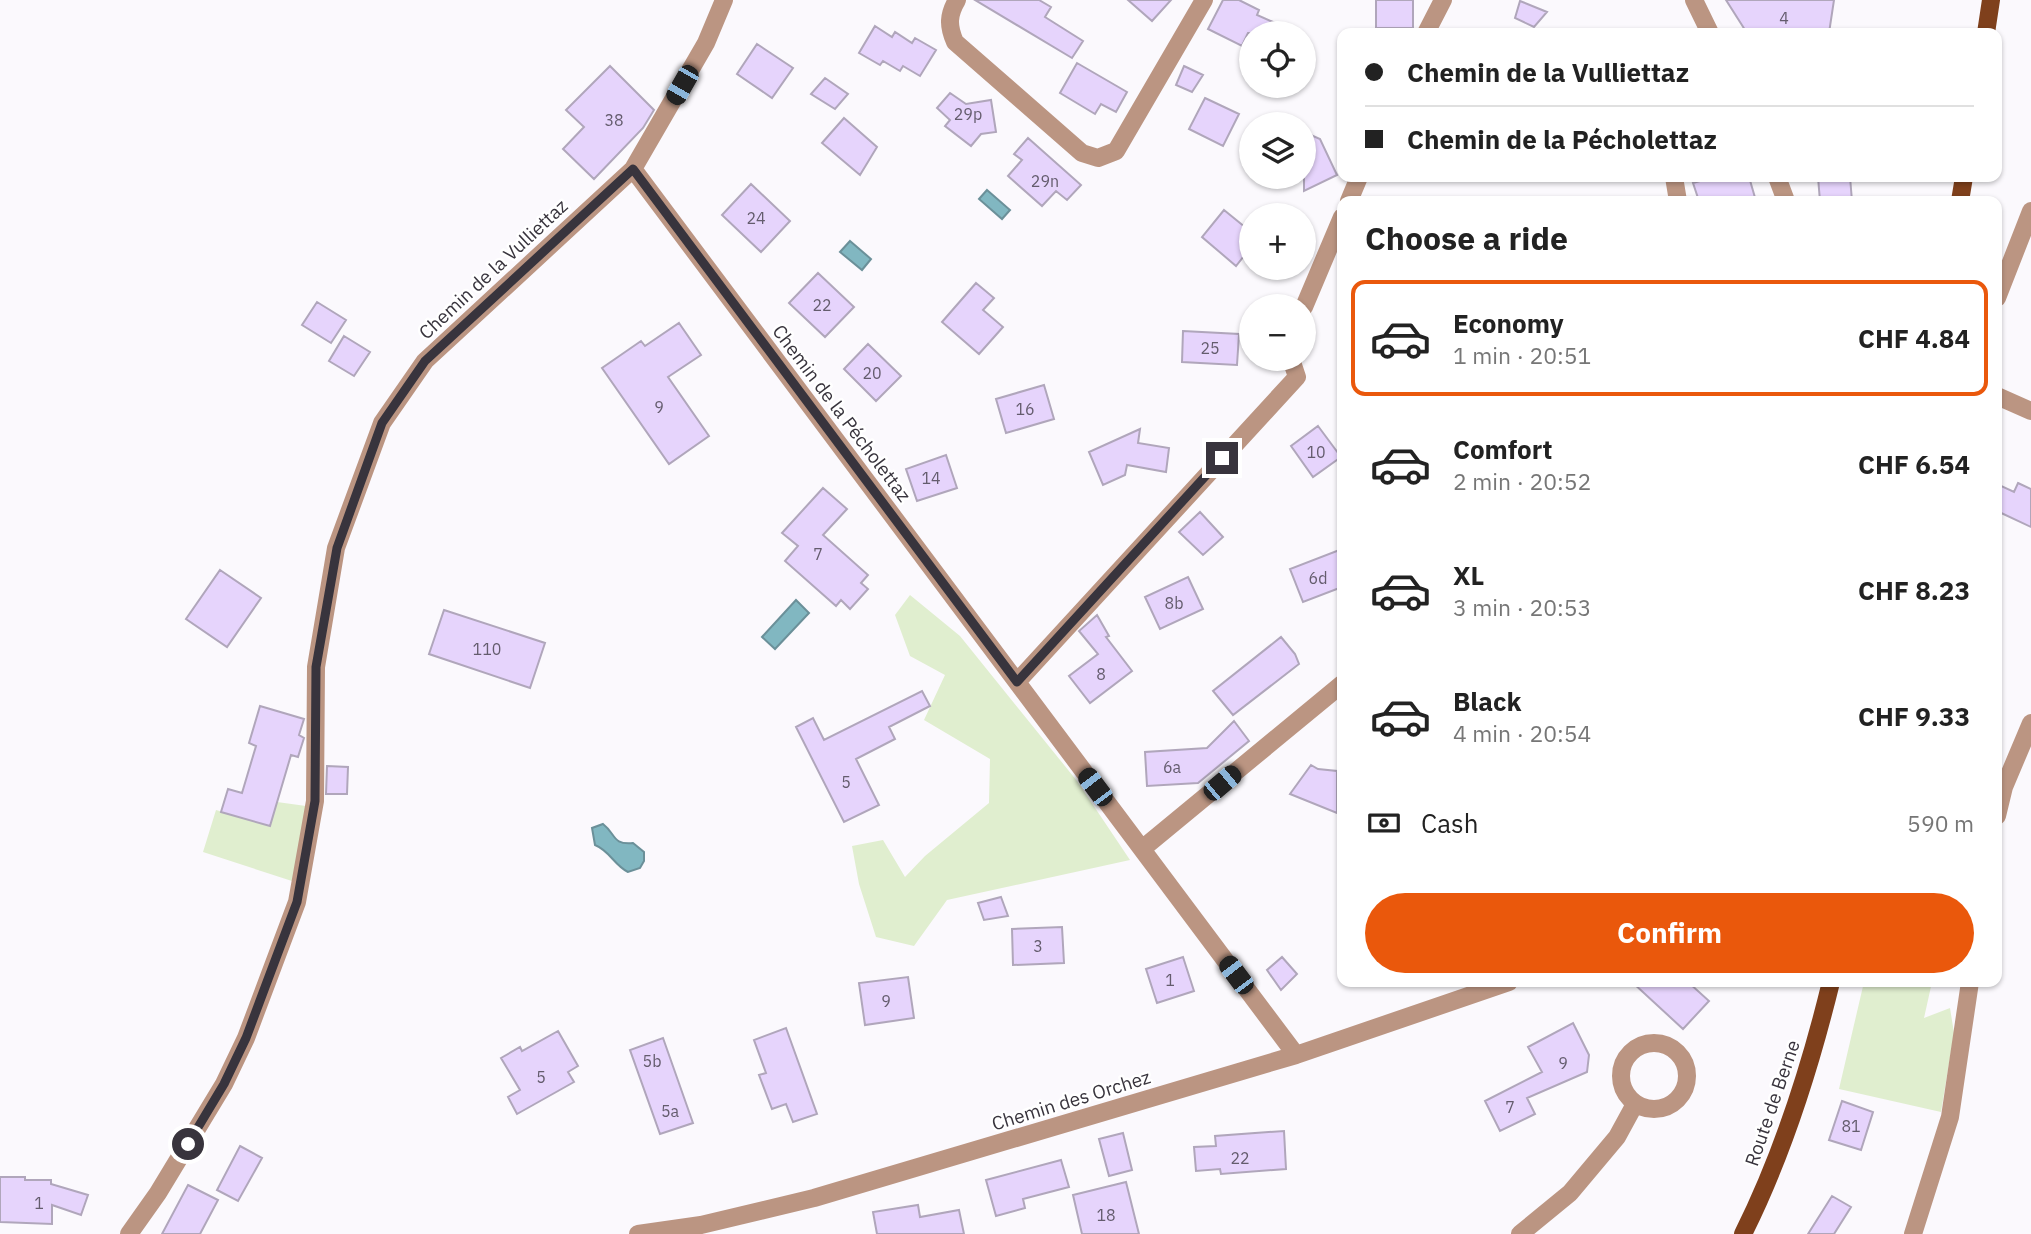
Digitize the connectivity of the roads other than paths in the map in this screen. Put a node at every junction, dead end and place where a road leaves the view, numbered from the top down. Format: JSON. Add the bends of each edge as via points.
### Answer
{"nodes":[{"id":1,"x":724,"y":0,"type":"edge"},
{"id":2,"x":957,"y":0,"type":"edge"},
{"id":3,"x":1204,"y":0,"type":"edge"},
{"id":4,"x":1443,"y":0,"type":"edge"},
{"id":5,"x":1694,"y":0,"type":"edge"},
{"id":6,"x":1991,"y":0,"type":"edge"},
{"id":7,"x":1429,"y":28,"type":"edge"},
{"id":8,"x":1708,"y":28,"type":"edge"},
{"id":9,"x":1987,"y":28,"type":"edge"},
{"id":10,"x":633,"y":169,"type":"junction"},
{"id":11,"x":2031,"y":211,"type":"edge"},
{"id":12,"x":1337,"y":229,"type":"edge"},
{"id":13,"x":2002,"y":285,"type":"edge"},
{"id":14,"x":1309,"y":294,"type":"edge"},
{"id":15,"x":1295,"y":371,"type":"edge"},
{"id":16,"x":2002,"y":398,"type":"edge"},
{"id":17,"x":2031,"y":411,"type":"edge"},
{"id":18,"x":1017,"y":682,"type":"junction"},
{"id":19,"x":1337,"y":688,"type":"edge"},
{"id":20,"x":2031,"y":723,"type":"edge"},
{"id":21,"x":2002,"y":795,"type":"edge"},
{"id":22,"x":1142,"y":849,"type":"junction"},
{"id":23,"x":1494,"y":987,"type":"edge"},
{"id":24,"x":1830,"y":987,"type":"edge"},
{"id":25,"x":1969,"y":987,"type":"edge"},
{"id":26,"x":1296,"y":1055,"type":"junction"},
{"id":27,"x":1635,"y":1104,"type":"dead end"},
{"id":28,"x":129,"y":1234,"type":"edge"},
{"id":29,"x":638,"y":1234,"type":"edge"},
{"id":30,"x":1520,"y":1234,"type":"edge"},
{"id":31,"x":1742,"y":1234,"type":"edge"},
{"id":32,"x":1913,"y":1234,"type":"edge"}],
"edges":[{"from":1,"to":10,"type":"street","name":"Chemin de la Vulliettaz","via":[[706,43]]},
{"from":2,"to":3,"type":"street","via":[[948,27],[955,42],[1082,153],[1098,158],[1116,151]]},
{"from":4,"to":7,"type":"street"},
{"from":5,"to":8,"type":"street"},
{"from":6,"to":9,"type":"main road"},
{"from":10,"to":18,"type":"street","name":"Chemin de la Pécholettaz"},
{"from":10,"to":28,"type":"street","name":"Chemin de la Vulliettaz","via":[[425,361],[382,423],[337,548],[316,667],[315,801],[297,902],[224,1084]]},
{"from":11,"to":13,"type":"street"},
{"from":12,"to":14,"type":"street"},
{"from":15,"to":18,"type":"street","via":[[1297,377]]},
{"from":16,"to":17,"type":"street"},
{"from":18,"to":22,"type":"street","name":"Chemin de la Pécholettaz"},
{"from":19,"to":22,"type":"street"},
{"from":20,"to":21,"type":"street"},
{"from":22,"to":26,"type":"street","name":"Chemin de la Pécholettaz"},
{"from":23,"to":26,"type":"street","name":"Chemin des Orchez"},
{"from":24,"to":31,"type":"main road","name":"Route de Berne","via":[[1792,1117]]},
{"from":25,"to":32,"type":"street","via":[[1950,1117]]},
{"from":26,"to":29,"type":"street","name":"Chemin des Orchez","via":[[814,1198],[701,1225]]},
{"from":27,"to":30,"type":"street","via":[[1617,1138],[1570,1193]]}]}
